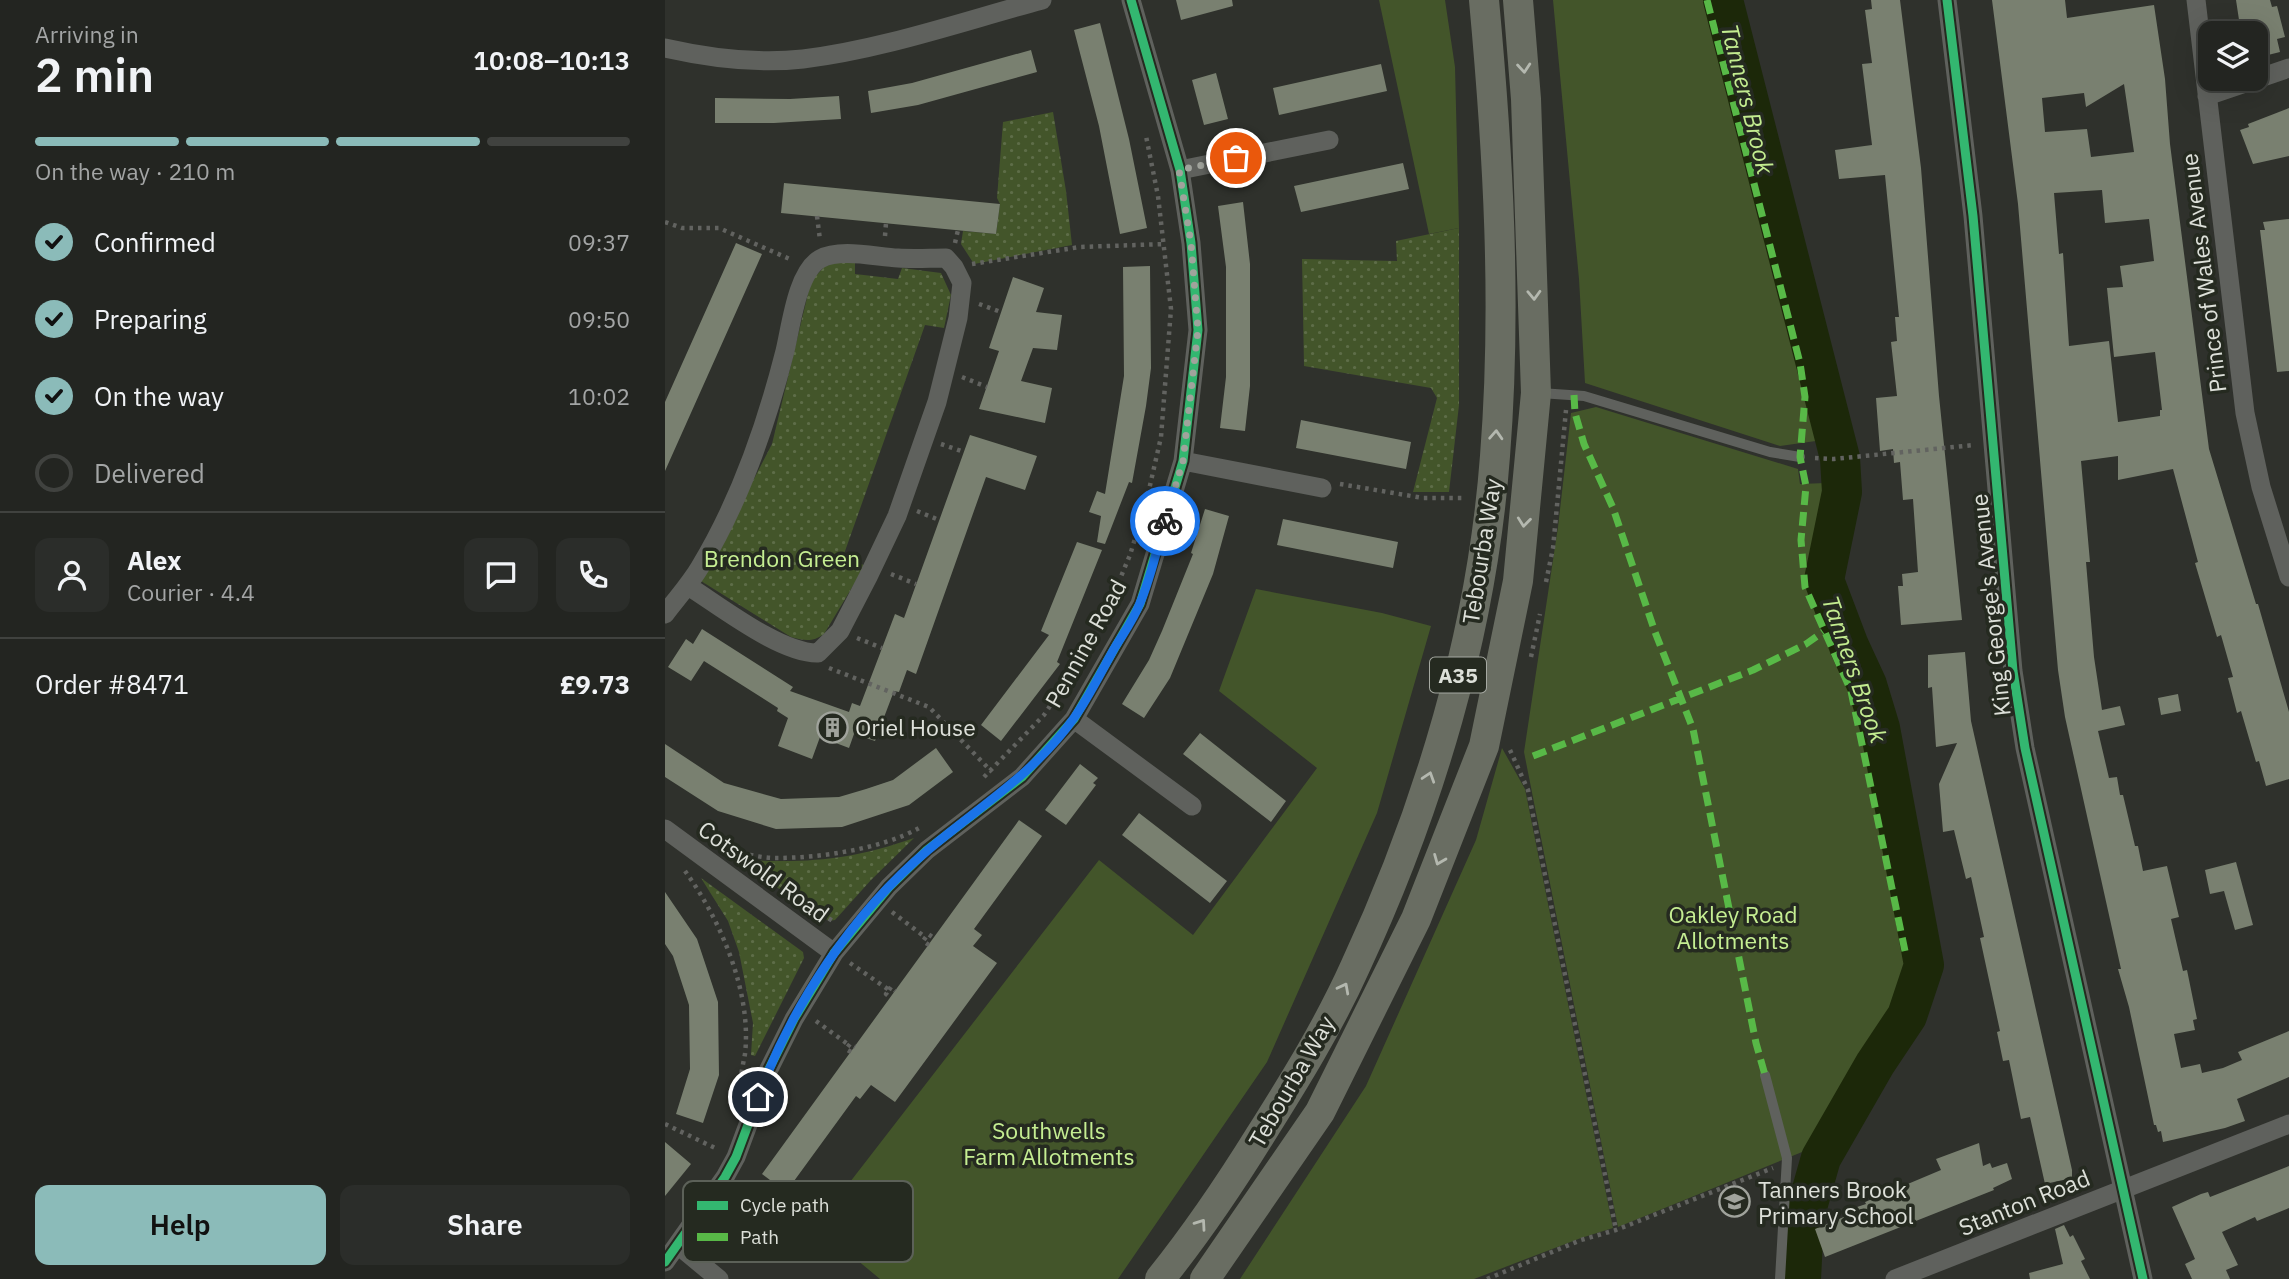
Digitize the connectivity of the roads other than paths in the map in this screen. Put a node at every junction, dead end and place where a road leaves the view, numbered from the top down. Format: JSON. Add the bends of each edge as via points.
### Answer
{"nodes":[{"id":1,"x":1042,"y":0,"type":"edge"},
{"id":2,"x":1131,"y":0,"type":"edge"},
{"id":3,"x":1484,"y":0,"type":"edge"},
{"id":4,"x":1518,"y":0,"type":"edge"},
{"id":5,"x":1947,"y":0,"type":"edge"},
{"id":6,"x":2196,"y":0,"type":"edge"},
{"id":7,"x":665,"y":48,"type":"edge"},
{"id":8,"x":2289,"y":68,"type":"edge"},
{"id":9,"x":2207,"y":96,"type":"junction"},
{"id":10,"x":1329,"y":140,"type":"dead end"},
{"id":11,"x":1179,"y":170,"type":"junction"},
{"id":12,"x":1537,"y":393,"type":"junction"},
{"id":13,"x":1800,"y":457,"type":"dead end"},
{"id":14,"x":1183,"y":461,"type":"junction"},
{"id":15,"x":1322,"y":488,"type":"road end"},
{"id":16,"x":2289,"y":577,"type":"edge"},
{"id":17,"x":688,"y":586,"type":"junction"},
{"id":18,"x":665,"y":614,"type":"edge"},
{"id":19,"x":1074,"y":719,"type":"junction"},
{"id":20,"x":1192,"y":806,"type":"dead end"},
{"id":21,"x":665,"y":829,"type":"edge"},
{"id":22,"x":834,"y":953,"type":"junction"},
{"id":23,"x":1765,"y":1075,"type":"dead end"},
{"id":24,"x":2289,"y":1124,"type":"edge"},
{"id":25,"x":722,"y":1181,"type":"edge"},
{"id":26,"x":2123,"y":1189,"type":"junction"},
{"id":27,"x":683,"y":1240,"type":"edge"},
{"id":28,"x":679,"y":1246,"type":"junction"},
{"id":29,"x":683,"y":1249,"type":"edge"},
{"id":30,"x":665,"y":1262,"type":"edge"},
{"id":31,"x":698,"y":1262,"type":"edge"},
{"id":32,"x":719,"y":1279,"type":"edge"},
{"id":33,"x":1160,"y":1279,"type":"edge"},
{"id":34,"x":1205,"y":1279,"type":"edge"},
{"id":35,"x":1780,"y":1279,"type":"edge"},
{"id":36,"x":1895,"y":1279,"type":"edge"},
{"id":37,"x":2143,"y":1279,"type":"edge"}],
"edges":[{"from":1,"to":7,"type":"street","via":[[884,43],[802,59],[741,60]]},
{"from":2,"to":11,"type":"street","name":"Pennine Road"},
{"from":33,"to":3,"type":"main road","name":"Tebourba Way","number":"A35","one_way":true,"via":[[1263,1132],[1354,969],[1402,857],[1441,741],[1484,554],[1495,458],[1500,243]]},
{"from":4,"to":12,"type":"main road","name":"Tebourba Way","number":"A35","one_way":true},
{"from":5,"to":26,"type":"street","name":"King George's Avenue","via":[[1973,216],[2013,671],[2025,748]]},
{"from":6,"to":9,"type":"street","name":"Prince of Wales Avenue"},
{"from":8,"to":9,"type":"street"},
{"from":9,"to":16,"type":"street","name":"Prince of Wales Avenue","via":[[2245,412],[2261,486]]},
{"from":10,"to":11,"type":"street"},
{"from":11,"to":14,"type":"street","name":"Pennine Road","via":[[1198,330]]},
{"from":12,"to":13,"type":"lane","via":[[1584,396]]},
{"from":12,"to":34,"type":"main road","name":"Tebourba Way","number":"A35","one_way":true,"via":[[1518,581],[1484,746],[1416,919],[1320,1112]]},
{"from":14,"to":15,"type":"street"},
{"from":14,"to":19,"type":"street","name":"Pennine Road","via":[[1140,604]]},
{"from":17,"to":17,"type":"street","via":[[729,511],[758,444],[809,267],[822,257],[848,254],[946,258],[963,283],[937,402],[897,516],[840,631],[818,653],[808,654],[783,645]]},
{"from":17,"to":18,"type":"street"},
{"from":19,"to":20,"type":"street"},
{"from":19,"to":22,"type":"street","name":"Pennine Road","via":[[1022,777],[927,850]]},
{"from":21,"to":22,"type":"street","name":"Cotswold Road"},
{"from":22,"to":25,"type":"street","name":"Pennine Road","via":[[768,1071]]},
{"from":23,"to":35,"type":"lane","via":[[1787,1163]]},
{"from":24,"to":26,"type":"street","name":"Stanton Road"},
{"from":26,"to":36,"type":"street","name":"Stanton Road"},
{"from":26,"to":37,"type":"street","name":"King George's Avenue"},
{"from":27,"to":28,"type":"street","name":"Pennine Road"},
{"from":28,"to":29,"type":"street"},
{"from":28,"to":30,"type":"street","name":"Pennine Road"},
{"from":31,"to":32,"type":"street"}]}
